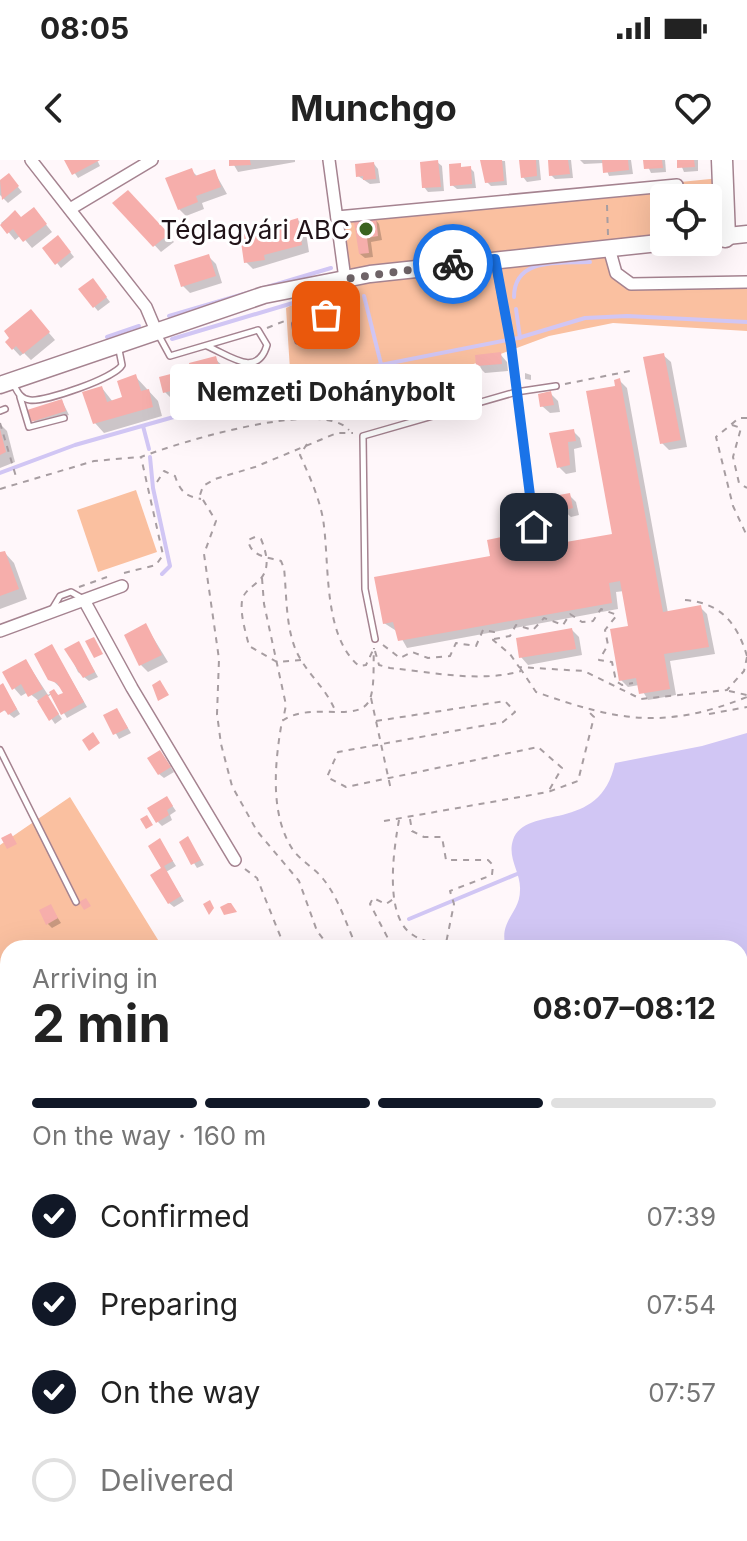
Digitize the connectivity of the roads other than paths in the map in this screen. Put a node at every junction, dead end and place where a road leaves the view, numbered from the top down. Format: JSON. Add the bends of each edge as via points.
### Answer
{"nodes":[{"id":1,"x":31,"y":160,"type":"edge"},
{"id":2,"x":152,"y":160,"type":"edge"},
{"id":3,"x":329,"y":160,"type":"edge"},
{"id":4,"x":722,"y":160,"type":"edge"},
{"id":5,"x":720,"y":184,"type":"edge"},
{"id":6,"x":650,"y":188,"type":"edge"},
{"id":7,"x":70,"y":209,"type":"junction"},
{"id":8,"x":337,"y":217,"type":"junction"},
{"id":9,"x":747,"y":234,"type":"edge"},
{"id":10,"x":722,"y":236,"type":"edge"},
{"id":11,"x":650,"y":244,"type":"edge"},
{"id":12,"x":609,"y":248,"type":"junction"},
{"id":13,"x":495,"y":259,"type":"junction"},
{"id":14,"x":345,"y":279,"type":"junction"},
{"id":15,"x":747,"y":282,"type":"edge"},
{"id":16,"x":305,"y":321,"type":"junction"},
{"id":17,"x":157,"y":333,"type":"junction"},
{"id":18,"x":118,"y":345,"type":"junction"},
{"id":19,"x":207,"y":346,"type":"junction"},
{"id":20,"x":556,"y":386,"type":"road end"},
{"id":21,"x":11,"y":387,"type":"edge"},
{"id":22,"x":516,"y":392,"type":"junction"},
{"id":23,"x":64,"y":418,"type":"dead end"},
{"id":24,"x":534,"y":527,"type":"dead end"},
{"id":25,"x":122,"y":586,"type":"dead end"},
{"id":26,"x":85,"y":602,"type":"junction"},
{"id":27,"x":48,"y":615,"type":"junction"},
{"id":28,"x":0,"y":631,"type":"edge"},
{"id":29,"x":375,"y":639,"type":"road end"},
{"id":30,"x":0,"y":750,"type":"edge"},
{"id":31,"x":235,"y":860,"type":"road end"},
{"id":32,"x":76,"y":902,"type":"dead end"}],
"edges":[{"from":1,"to":7,"type":"street"},
{"from":2,"to":7,"type":"street"},
{"from":3,"to":8,"type":"street"},
{"from":4,"to":5,"type":"highway"},
{"from":6,"to":8,"type":"street"},
{"from":7,"to":17,"type":"street","via":[[146,307]]},
{"from":8,"to":14,"type":"street"},
{"from":9,"to":10,"type":"main road"},
{"from":11,"to":12,"type":"main road"},
{"from":12,"to":13,"type":"main road"},
{"from":12,"to":15,"type":"street","via":[[616,273],[631,284]]},
{"from":13,"to":14,"type":"main road"},
{"from":13,"to":22,"type":"lane"},
{"from":14,"to":16,"type":"lane","via":[[347,309]]},
{"from":14,"to":17,"type":"main road","via":[[264,295]]},
{"from":16,"to":16,"type":"lane","via":[[295,324],[298,341],[309,344]]},
{"from":17,"to":18,"type":"main road"},
{"from":17,"to":19,"type":"lane","via":[[170,356]]},
{"from":18,"to":21,"type":"main road"},
{"from":18,"to":21,"type":"lane","via":[[122,365],[107,378],[33,401]]},
{"from":19,"to":19,"type":"lane","via":[[258,330],[267,345],[254,364]]},
{"from":20,"to":22,"type":"lane"},
{"from":21,"to":23,"type":"lane","via":[[29,427]]},
{"from":22,"to":24,"type":"lane"},
{"from":22,"to":29,"type":"lane","via":[[363,436],[365,589]]},
{"from":25,"to":26,"type":"street"},
{"from":26,"to":27,"type":"street"},
{"from":26,"to":27,"type":"lane","via":[[71,592],[60,596]]},
{"from":26,"to":31,"type":"street"},
{"from":27,"to":28,"type":"street"},
{"from":30,"to":32,"type":"lane"}]}
